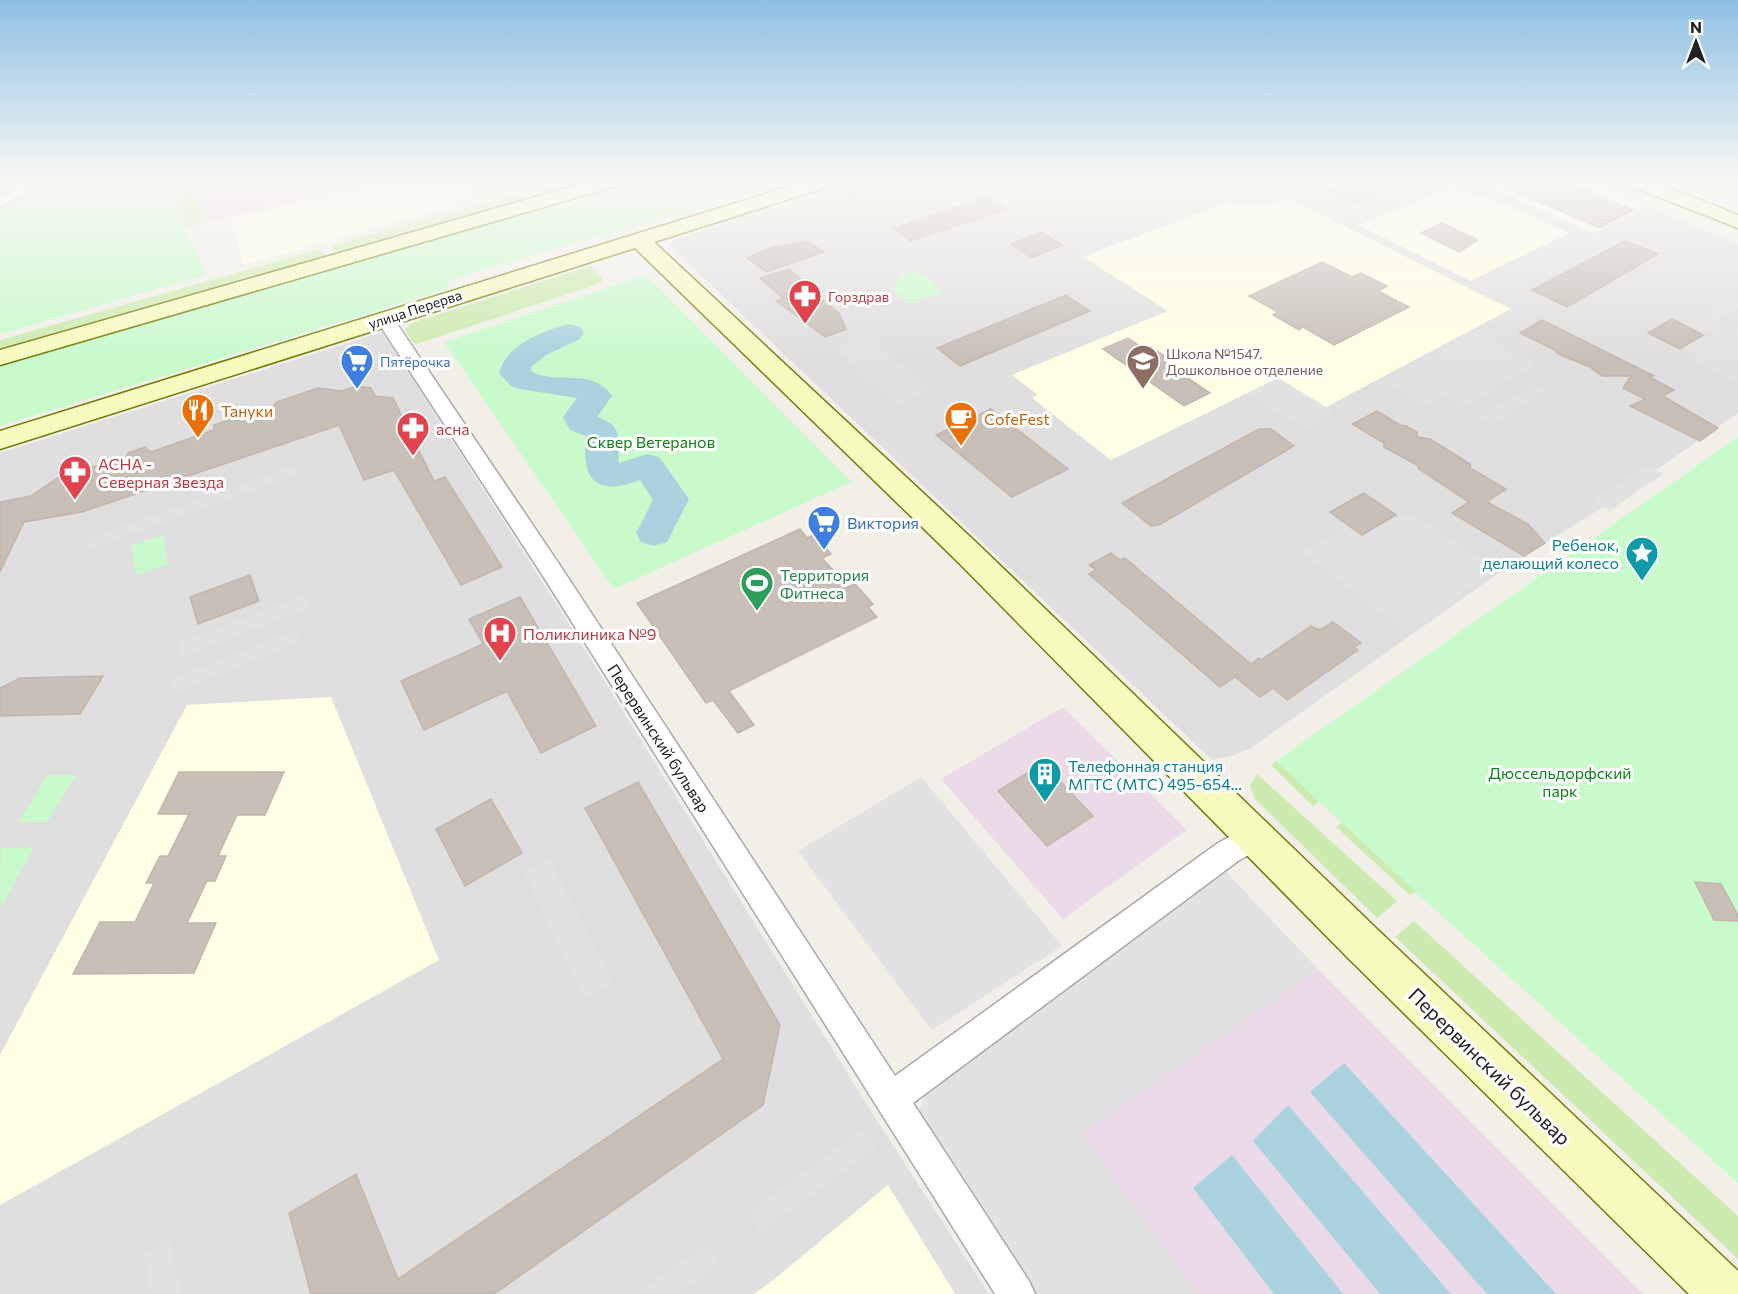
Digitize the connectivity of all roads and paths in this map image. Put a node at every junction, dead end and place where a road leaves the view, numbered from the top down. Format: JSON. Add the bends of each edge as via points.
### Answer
{"nodes":[{"id":1,"x":406,"y":240,"type":"edge"},
{"id":2,"x":634,"y":240,"type":"edge"},
{"id":3,"x":639,"y":240,"type":"edge"},
{"id":4,"x":385,"y":319,"type":"junction"},
{"id":5,"x":0,"y":358,"type":"edge"},
{"id":6,"x":0,"y":440,"type":"edge"},
{"id":7,"x":1256,"y":836,"type":"junction"},
{"id":8,"x":891,"y":1099,"type":"junction"},
{"id":9,"x":1016,"y":1294,"type":"edge"},
{"id":10,"x":1725,"y":1294,"type":"edge"}],
"edges":[{"from":1,"to":5,"type":"street"},
{"from":2,"to":4,"type":"street","name":"улица Перерва"},
{"from":3,"to":7,"type":"street","name":"Перервинский бульвар","via":[[969,554]]},
{"from":4,"to":6,"type":"street","name":"улица Перерва"},
{"from":4,"to":8,"type":"street","name":"Перервинский бульвар"},
{"from":7,"to":8,"type":"street","via":[[1228,852]]},
{"from":7,"to":10,"type":"street","name":"Перервинский бульвар"},
{"from":8,"to":9,"type":"street","name":"Перервинский бульвар"}]}
